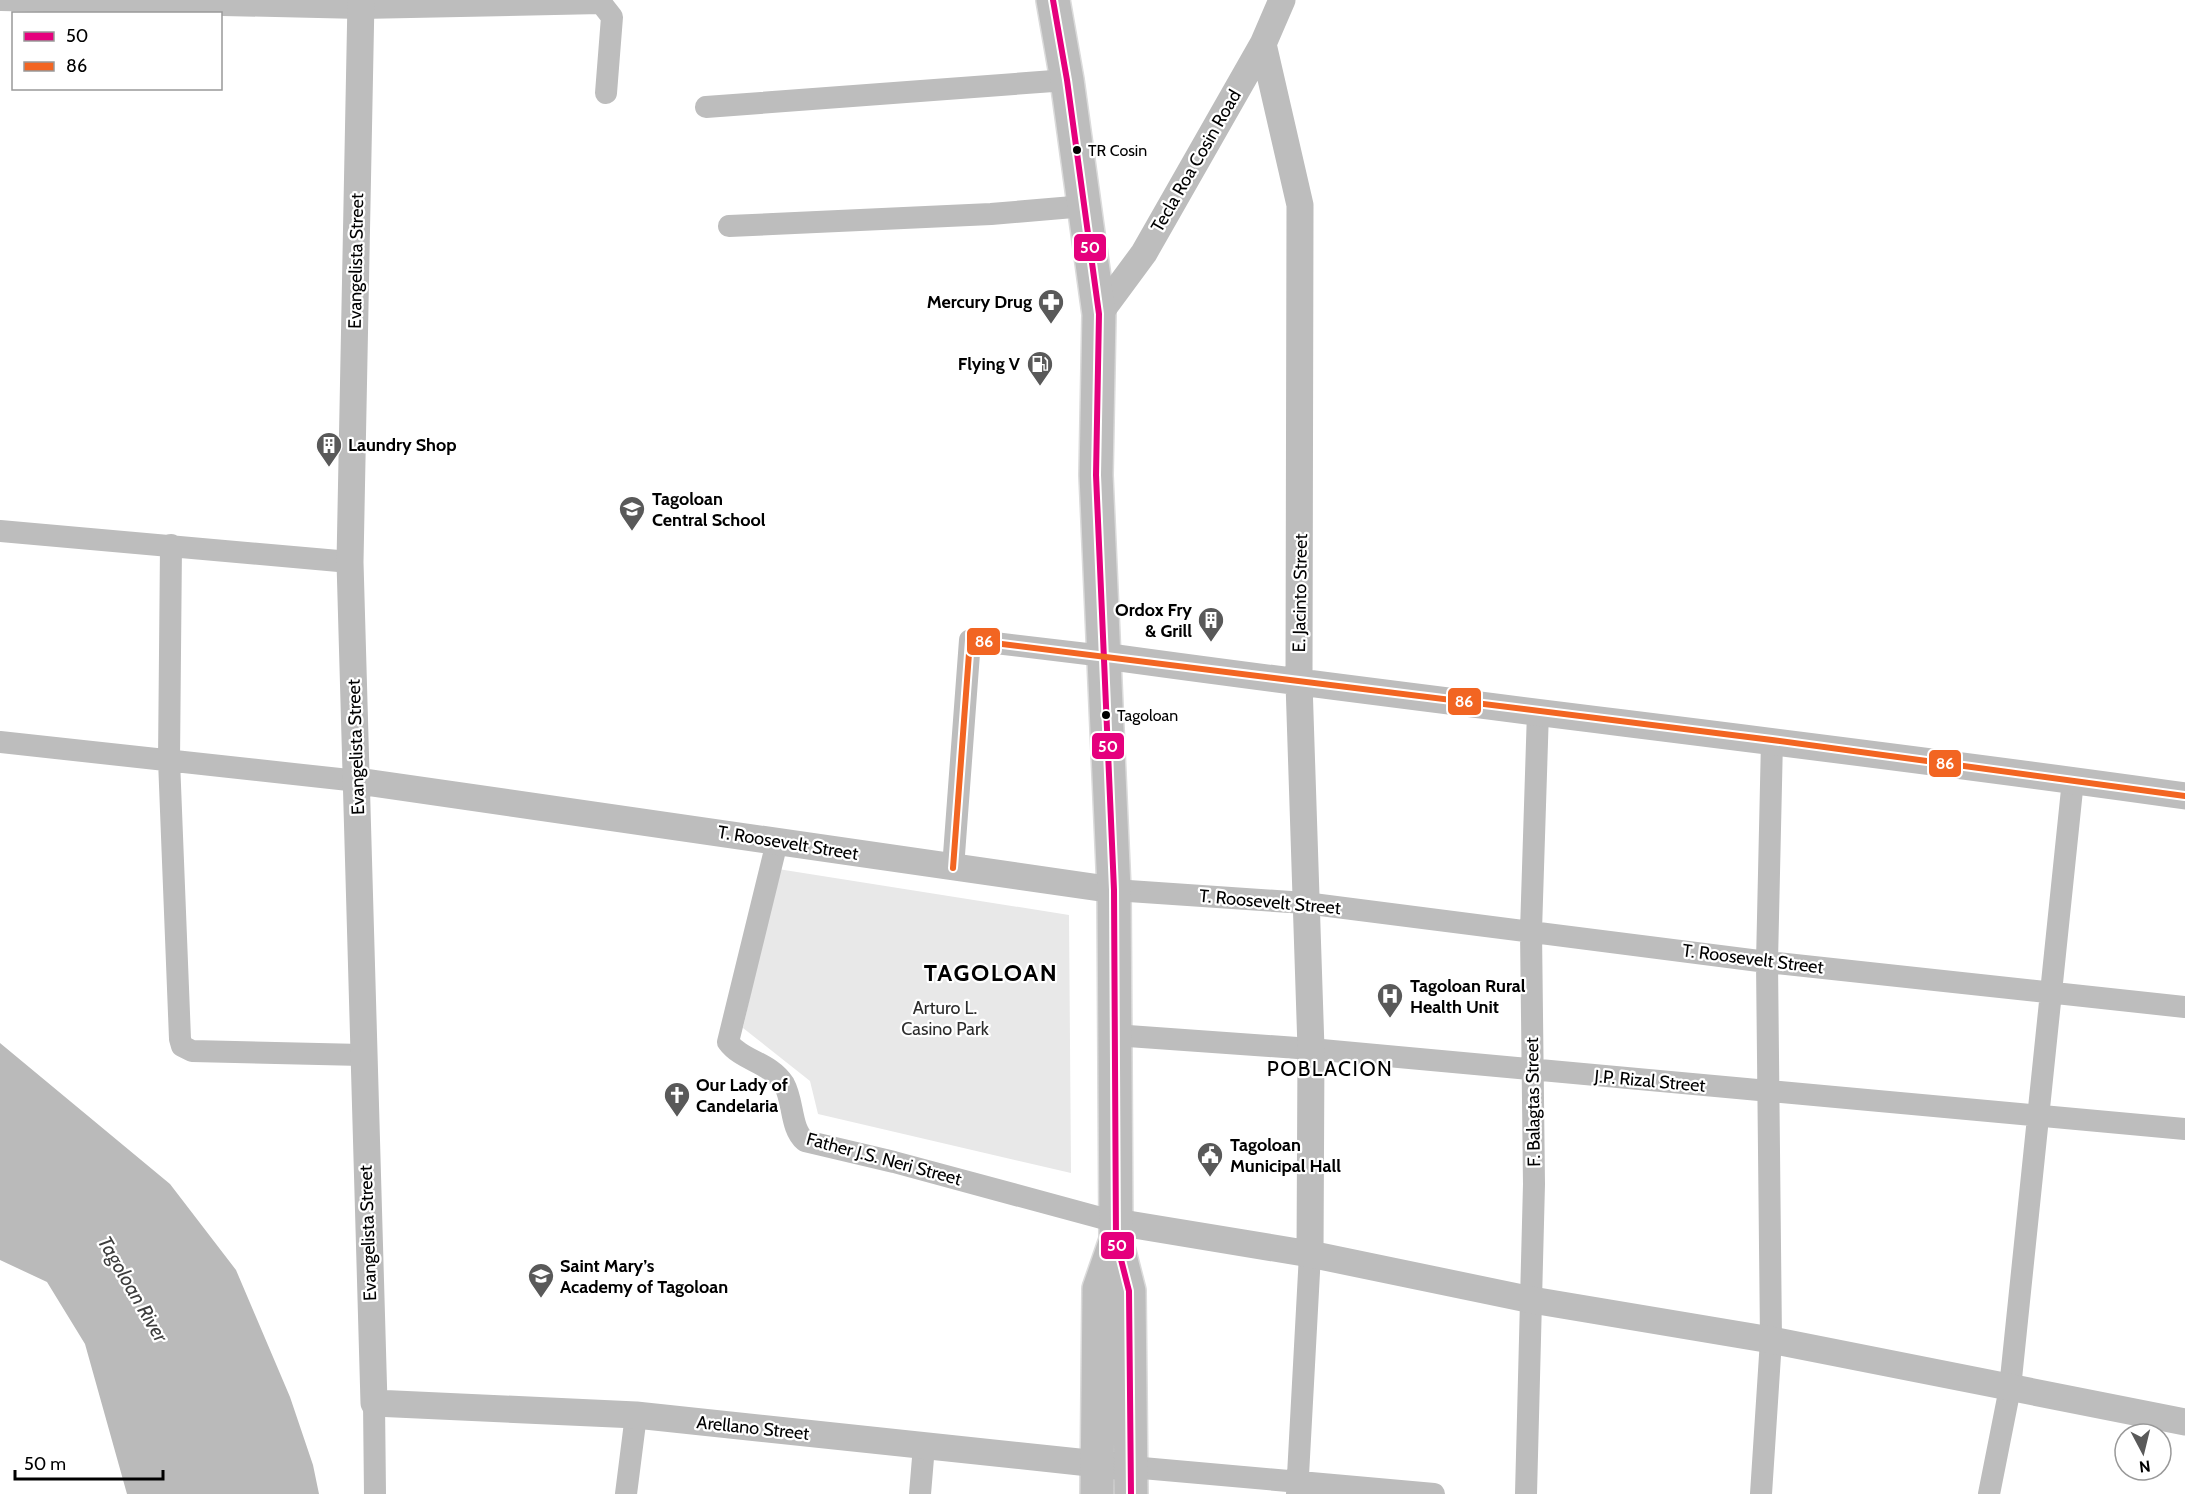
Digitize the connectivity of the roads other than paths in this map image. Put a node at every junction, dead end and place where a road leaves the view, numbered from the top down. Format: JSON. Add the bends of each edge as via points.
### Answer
{"nodes":[{"id":1,"x":1,"y":0,"type":"edge"},
{"id":2,"x":1053,"y":0,"type":"edge"},
{"id":3,"x":1282,"y":0,"type":"edge"},
{"id":4,"x":361,"y":4,"type":"edge"},
{"id":5,"x":1263,"y":44,"type":"junction"},
{"id":6,"x":1067,"y":80,"type":"junction"},
{"id":7,"x":606,"y":93,"type":"dead end"},
{"id":8,"x":706,"y":107,"type":"dead end"},
{"id":9,"x":1085,"y":206,"type":"junction"},
{"id":10,"x":729,"y":226,"type":"dead end"},
{"id":11,"x":1099,"y":314,"type":"junction"},
{"id":12,"x":0,"y":531,"type":"edge"},
{"id":13,"x":171,"y":545,"type":"junction"},
{"id":14,"x":350,"y":562,"type":"junction"},
{"id":15,"x":1104,"y":656,"type":"junction"},
{"id":16,"x":1299,"y":683,"type":"junction"},
{"id":17,"x":1538,"y":711,"type":"junction"},
{"id":18,"x":1772,"y":740,"type":"junction"},
{"id":19,"x":0,"y":742,"type":"edge"},
{"id":20,"x":169,"y":760,"type":"junction"},
{"id":21,"x":2073,"y":780,"type":"junction"},
{"id":22,"x":358,"y":782,"type":"junction"},
{"id":23,"x":2185,"y":796,"type":"edge"},
{"id":24,"x":777,"y":842,"type":"junction"},
{"id":25,"x":953,"y":868,"type":"junction"},
{"id":26,"x":1114,"y":890,"type":"junction"},
{"id":27,"x":1305,"y":903,"type":"junction"},
{"id":28,"x":1531,"y":931,"type":"junction"},
{"id":29,"x":1767,"y":962,"type":"junction"},
{"id":30,"x":2052,"y":994,"type":"junction"},
{"id":31,"x":2185,"y":1007,"type":"edge"},
{"id":32,"x":1114,"y":1035,"type":"junction"},
{"id":33,"x":1311,"y":1049,"type":"junction"},
{"id":34,"x":362,"y":1055,"type":"junction"},
{"id":35,"x":1533,"y":1070,"type":"junction"},
{"id":36,"x":1767,"y":1092,"type":"junction"},
{"id":37,"x":2036,"y":1117,"type":"junction"},
{"id":38,"x":2185,"y":1129,"type":"edge"},
{"id":39,"x":1116,"y":1231,"type":"junction"},
{"id":40,"x":1310,"y":1254,"type":"junction"},
{"id":41,"x":1532,"y":1300,"type":"junction"},
{"id":42,"x":1771,"y":1340,"type":"junction"},
{"id":43,"x":2010,"y":1388,"type":"junction"},
{"id":44,"x":374,"y":1403,"type":"junction"},
{"id":45,"x":636,"y":1415,"type":"junction"},
{"id":46,"x":2185,"y":1422,"type":"edge"},
{"id":47,"x":924,"y":1446,"type":"junction"},
{"id":48,"x":1097,"y":1479,"type":"edge"},
{"id":49,"x":1131,"y":1481,"type":"edge"},
{"id":50,"x":1296,"y":1488,"type":"edge"},
{"id":51,"x":375,"y":1494,"type":"edge"},
{"id":52,"x":626,"y":1494,"type":"edge"},
{"id":53,"x":920,"y":1494,"type":"edge"},
{"id":54,"x":1434,"y":1494,"type":"edge"},
{"id":55,"x":1526,"y":1494,"type":"edge"},
{"id":56,"x":1761,"y":1494,"type":"edge"},
{"id":57,"x":1989,"y":1494,"type":"edge"}],
"edges":[{"from":1,"to":4,"type":"street"},
{"from":2,"to":6,"type":"highway"},
{"from":3,"to":5,"type":"street","name":"Tecla Roa Cosin Road"},
{"from":4,"to":7,"type":"street","via":[[601,3],[612,17]]},
{"from":4,"to":14,"type":"street","name":"Evangelista Street"},
{"from":5,"to":11,"type":"street","name":"Tecla Roa Cosin Road","via":[[1144,253]]},
{"from":5,"to":16,"type":"street","name":"E. Jacinto Street","via":[[1300,205]]},
{"from":6,"to":8,"type":"street"},
{"from":6,"to":9,"type":"highway"},
{"from":9,"to":10,"type":"street"},
{"from":9,"to":11,"type":"highway"},
{"from":11,"to":15,"type":"highway","via":[[1096,475]]},
{"from":12,"to":13,"type":"street"},
{"from":13,"to":14,"type":"street"},
{"from":13,"to":20,"type":"street"},
{"from":14,"to":22,"type":"street","name":"Evangelista Street"},
{"from":15,"to":16,"type":"street"},
{"from":15,"to":25,"type":"street","via":[[970,640]]},
{"from":15,"to":26,"type":"highway"},
{"from":16,"to":17,"type":"street"},
{"from":16,"to":27,"type":"street","name":"E. Jacinto Street"},
{"from":17,"to":18,"type":"street"},
{"from":17,"to":28,"type":"street","name":"F. Balagtas Street"},
{"from":18,"to":21,"type":"street"},
{"from":18,"to":29,"type":"street"},
{"from":19,"to":20,"type":"street"},
{"from":20,"to":22,"type":"street"},
{"from":20,"to":34,"type":"street","via":[[183,1046],[192,1051]]},
{"from":21,"to":23,"type":"street"},
{"from":21,"to":30,"type":"street"},
{"from":22,"to":24,"type":"street","name":"T. Roosevelt Street"},
{"from":22,"to":34,"type":"street","name":"Evangelista Street"},
{"from":24,"to":25,"type":"street","name":"T. Roosevelt Street"},
{"from":24,"to":39,"type":"street","name":"Father J.S. Neri Street","via":[[728,1042],[733,1049],[771,1069],[784,1084],[798,1135],[805,1141],[894,1162]]},
{"from":25,"to":26,"type":"street","name":"T. Roosevelt Street"},
{"from":26,"to":27,"type":"street","name":"T. Roosevelt Street"},
{"from":26,"to":32,"type":"highway"},
{"from":27,"to":28,"type":"street","name":"T. Roosevelt Street"},
{"from":27,"to":33,"type":"street","name":"E. Jacinto Street"},
{"from":28,"to":29,"type":"street","name":"T. Roosevelt Street"},
{"from":28,"to":35,"type":"street","name":"F. Balagtas Street"},
{"from":29,"to":30,"type":"street","name":"T. Roosevelt Street"},
{"from":29,"to":36,"type":"street"},
{"from":30,"to":31,"type":"street","name":"T. Roosevelt Street"},
{"from":30,"to":37,"type":"street"},
{"from":32,"to":33,"type":"street","name":"J.P. Rizal Street"},
{"from":32,"to":39,"type":"highway"},
{"from":33,"to":35,"type":"street","name":"J.P. Rizal Street"},
{"from":33,"to":40,"type":"street","name":"E. Jacinto Street"},
{"from":34,"to":44,"type":"street","name":"Evangelista Street"},
{"from":35,"to":36,"type":"street","name":"J.P. Rizal Street"},
{"from":35,"to":41,"type":"street","name":"F. Balagtas Street"},
{"from":36,"to":37,"type":"street","name":"J.P. Rizal Street"},
{"from":36,"to":42,"type":"street"},
{"from":37,"to":38,"type":"street","name":"J.P. Rizal Street"},
{"from":37,"to":43,"type":"street"},
{"from":39,"to":40,"type":"street"},
{"from":39,"to":48,"type":"highway","via":[[1099,1289]]},
{"from":39,"to":49,"type":"highway","via":[[1129,1291]]},
{"from":40,"to":41,"type":"street"},
{"from":40,"to":50,"type":"street"},
{"from":41,"to":42,"type":"street"},
{"from":41,"to":55,"type":"street","name":"F. Balagtas Street"},
{"from":42,"to":43,"type":"street"},
{"from":42,"to":56,"type":"street"},
{"from":43,"to":46,"type":"street"},
{"from":43,"to":57,"type":"street"},
{"from":44,"to":45,"type":"street","name":"Arellano Street"},
{"from":44,"to":51,"type":"street","name":"Evangelista Street"},
{"from":45,"to":47,"type":"street","name":"Arellano Street"},
{"from":45,"to":52,"type":"street"},
{"from":47,"to":48,"type":"street","name":"Arellano Street"},
{"from":47,"to":53,"type":"street"},
{"from":48,"to":49,"type":"street","name":"Arellano Street"},
{"from":49,"to":50,"type":"street"},
{"from":50,"to":54,"type":"street"}]}
